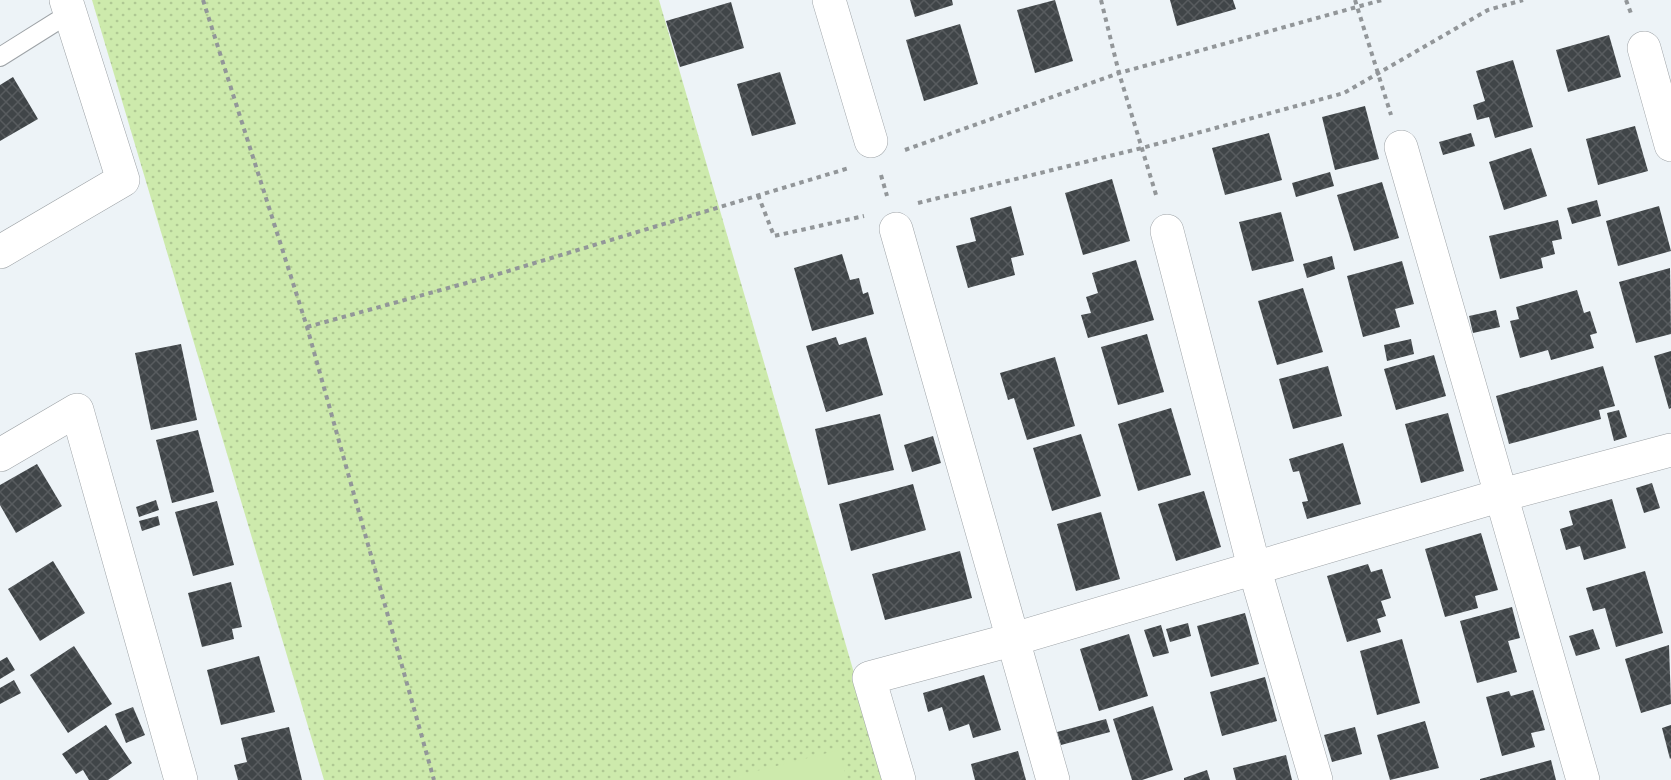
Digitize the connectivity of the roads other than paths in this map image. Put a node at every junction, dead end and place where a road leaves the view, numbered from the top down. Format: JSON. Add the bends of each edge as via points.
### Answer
{"nodes":[{"id":1,"x":829,"y":0,"type":"edge"},
{"id":2,"x":68,"y":7,"type":"edge"},
{"id":3,"x":1644,"y":48,"type":"dead end"},
{"id":4,"x":0,"y":57,"type":"edge"},
{"id":5,"x":1671,"y":145,"type":"edge"},
{"id":6,"x":1401,"y":147,"type":"road end"},
{"id":7,"x":874,"y":150,"type":"road end"},
{"id":8,"x":894,"y":219,"type":"road end"},
{"id":9,"x":1167,"y":231,"type":"road end"},
{"id":10,"x":0,"y":252,"type":"edge"},
{"id":11,"x":1671,"y":450,"type":"edge"},
{"id":12,"x":0,"y":455,"type":"edge"},
{"id":13,"x":1502,"y":495,"type":"junction"},
{"id":14,"x":1254,"y":567,"type":"junction"},
{"id":15,"x":1011,"y":640,"type":"junction"},
{"id":16,"x":182,"y":780,"type":"edge"},
{"id":17,"x":899,"y":780,"type":"edge"},
{"id":18,"x":1053,"y":780,"type":"edge"},
{"id":19,"x":1316,"y":780,"type":"edge"},
{"id":20,"x":1583,"y":780,"type":"edge"}],
"edges":[{"from":1,"to":7,"type":"street"},
{"from":2,"to":4,"type":"lane"},
{"from":2,"to":10,"type":"street","via":[[123,180]]},
{"from":3,"to":5,"type":"street"},
{"from":6,"to":13,"type":"street"},
{"from":8,"to":15,"type":"street"},
{"from":9,"to":14,"type":"street"},
{"from":11,"to":13,"type":"street"},
{"from":12,"to":16,"type":"street","via":[[77,410]]},
{"from":13,"to":14,"type":"street"},
{"from":13,"to":20,"type":"street"},
{"from":14,"to":15,"type":"street"},
{"from":14,"to":19,"type":"street"},
{"from":15,"to":17,"type":"street","via":[[869,678]]},
{"from":15,"to":18,"type":"street"}]}
